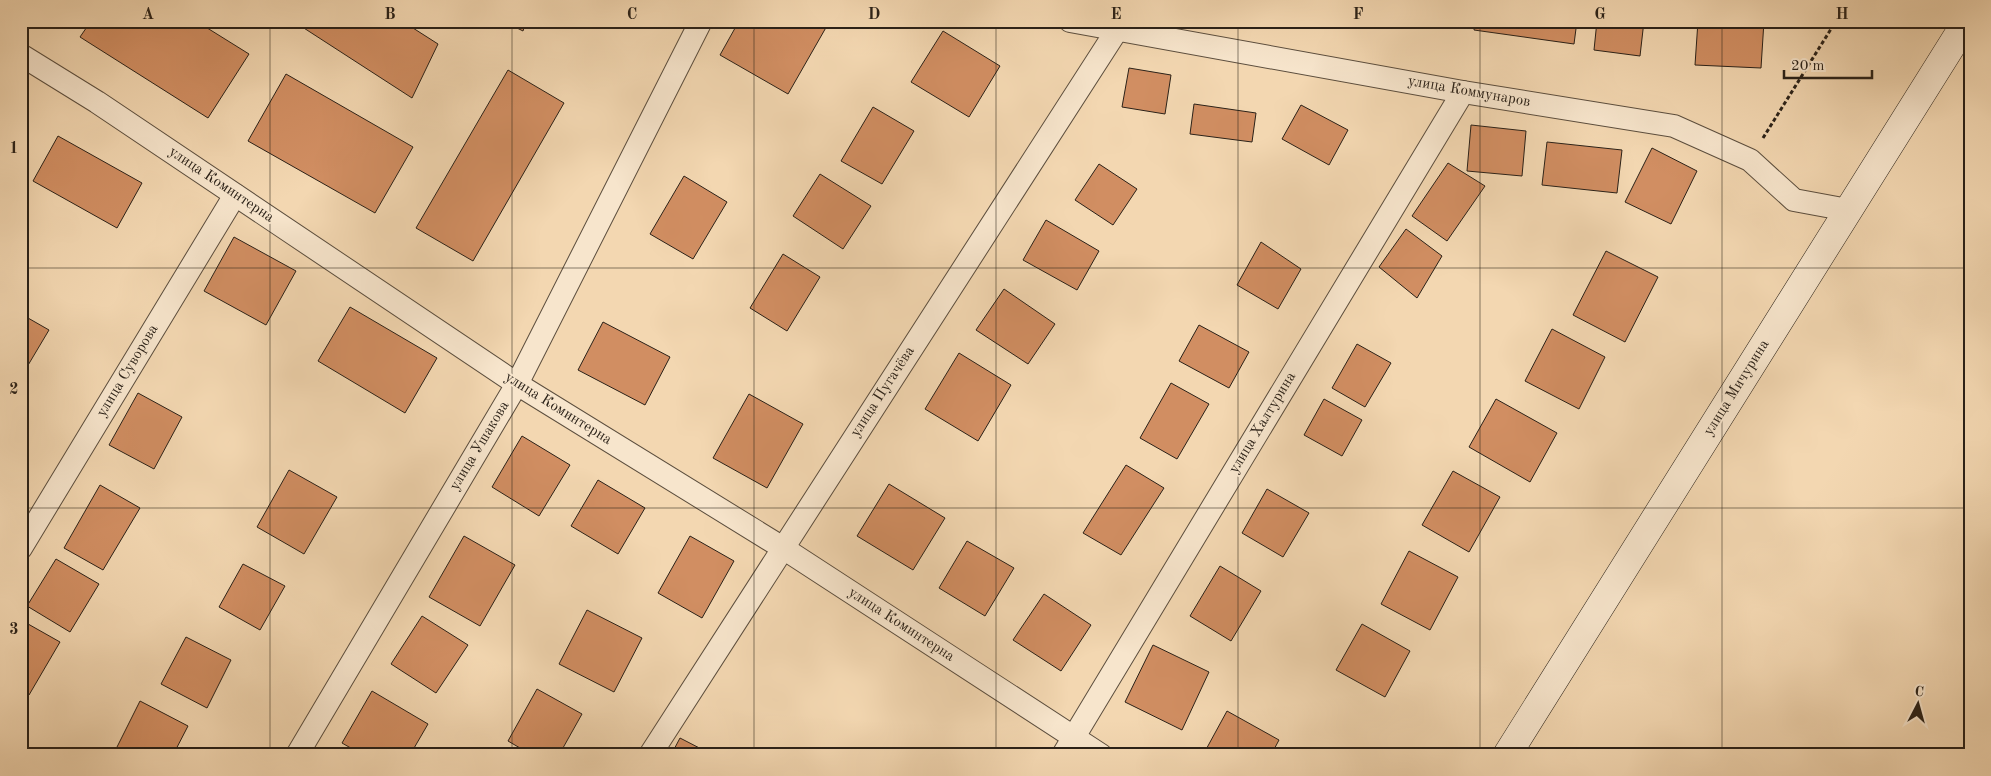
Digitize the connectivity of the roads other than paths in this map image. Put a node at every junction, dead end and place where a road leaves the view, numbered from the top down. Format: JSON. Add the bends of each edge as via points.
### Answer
{"nodes":[{"id":1,"x":702,"y":21,"type":"edge"},
{"id":2,"x":1070,"y":21,"type":"edge"},
{"id":3,"x":1967,"y":21,"type":"edge"},
{"id":4,"x":1117,"y":30,"type":"junction"},
{"id":5,"x":21,"y":55,"type":"edge"},
{"id":6,"x":1463,"y":92,"type":"junction"},
{"id":7,"x":235,"y":194,"type":"junction"},
{"id":8,"x":1848,"y":210,"type":"junction"},
{"id":9,"x":516,"y":384,"type":"junction"},
{"id":10,"x":21,"y":548,"type":"edge"},
{"id":11,"x":783,"y":548,"type":"junction"},
{"id":12,"x":1069,"y":746,"type":"edge"},
{"id":13,"x":297,"y":755,"type":"edge"},
{"id":14,"x":650,"y":755,"type":"edge"},
{"id":15,"x":1101,"y":755,"type":"edge"},
{"id":16,"x":1507,"y":755,"type":"edge"}],
"edges":[{"from":1,"to":9,"type":"street","name":"улица Ушакова"},
{"from":2,"to":4,"type":"street","name":"улица Коммунаров"},
{"from":3,"to":8,"type":"main road","name":"улица Мичурина"},
{"from":4,"to":6,"type":"street","name":"улица Коммунаров"},
{"from":4,"to":11,"type":"street","name":"улица Пугачёва"},
{"from":5,"to":7,"type":"street","name":"улица Коминтерна"},
{"from":6,"to":8,"type":"street","name":"улица Коммунаров","via":[[1674,126],[1750,160],[1794,200]]},
{"from":6,"to":12,"type":"street","name":"улица Халтурина"},
{"from":7,"to":9,"type":"street","name":"улица Коминтерна"},
{"from":7,"to":10,"type":"street","name":"улица Суворова"},
{"from":8,"to":16,"type":"main road","name":"улица Мичурина"},
{"from":9,"to":11,"type":"street","name":"улица Коминтерна"},
{"from":9,"to":13,"type":"street","name":"улица Ушакова"},
{"from":11,"to":12,"type":"street","name":"улица Коминтерна"},
{"from":11,"to":14,"type":"street","name":"улица Пугачёва"},
{"from":12,"to":15,"type":"street","name":"улица Коминтерна"}]}
